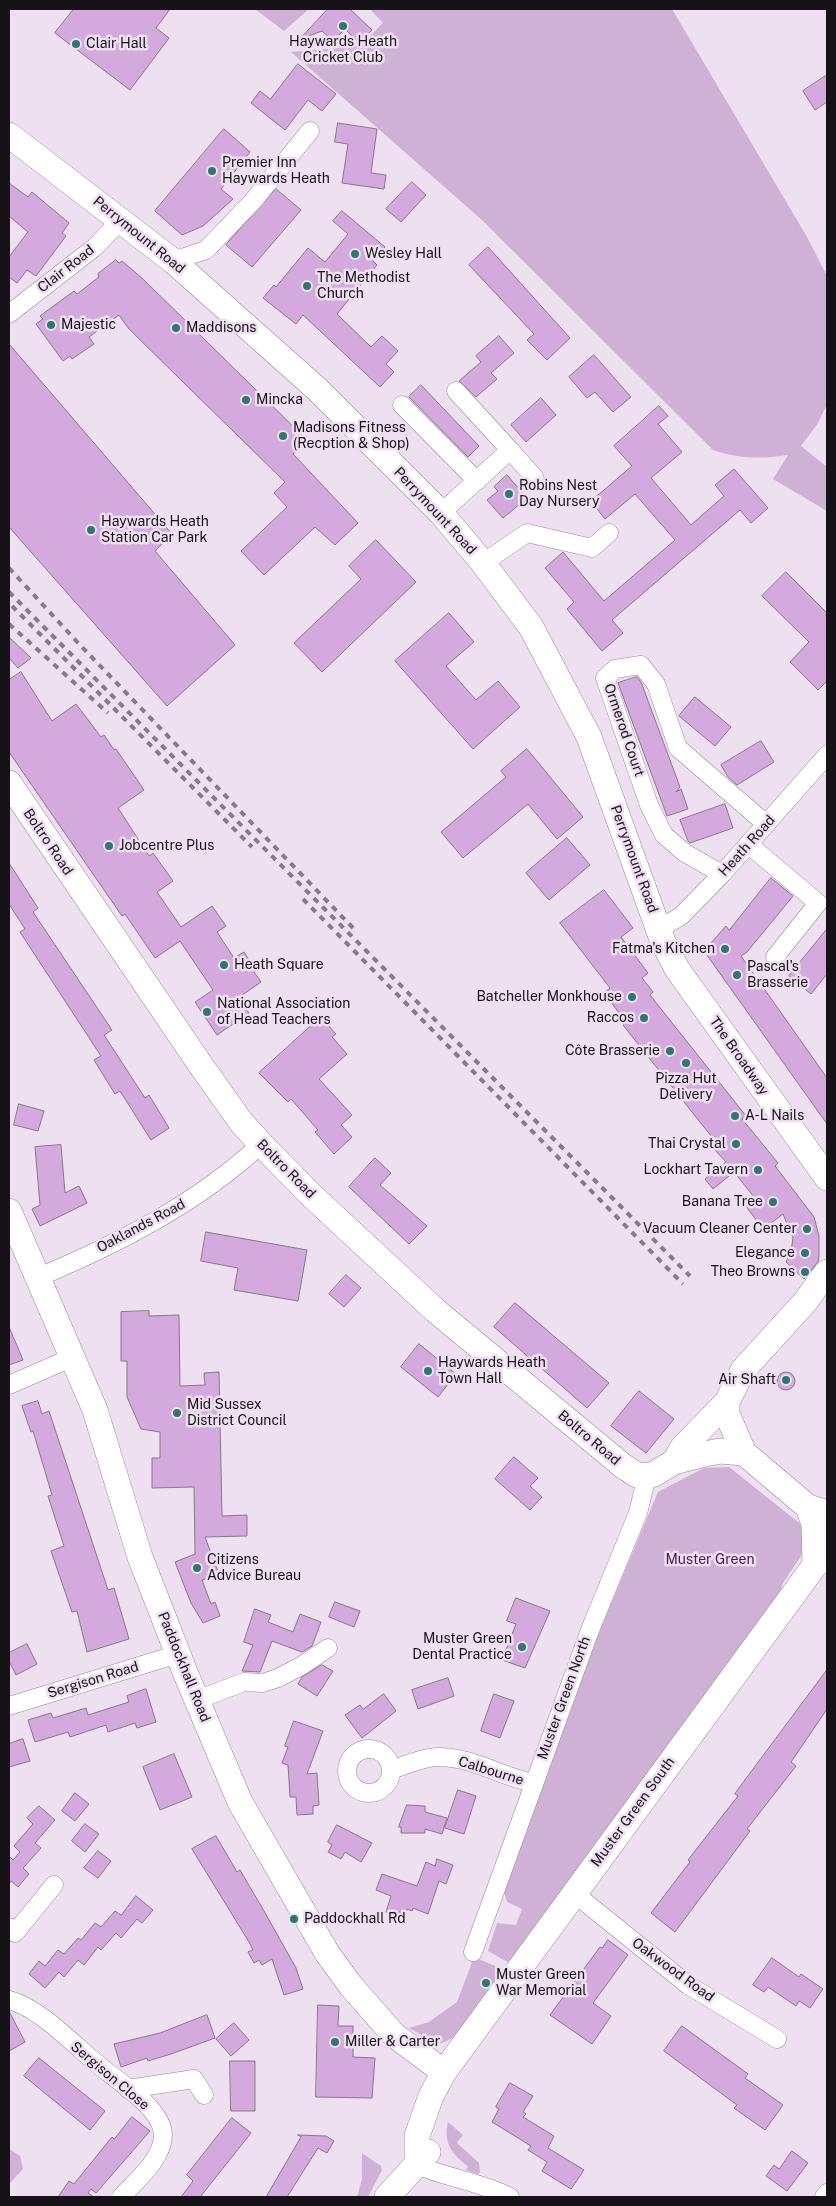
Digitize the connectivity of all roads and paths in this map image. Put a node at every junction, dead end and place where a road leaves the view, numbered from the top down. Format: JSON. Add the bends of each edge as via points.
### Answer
{"nodes":[{"id":1,"x":310,"y":131,"type":"dead end"},
{"id":2,"x":9,"y":135,"type":"edge"},
{"id":3,"x":121,"y":220,"type":"junction"},
{"id":4,"x":173,"y":261,"type":"junction"},
{"id":5,"x":14,"y":310,"type":"edge"},
{"id":6,"x":456,"y":391,"type":"dead end"},
{"id":7,"x":402,"y":405,"type":"dead end"},
{"id":8,"x":510,"y":450,"type":"junction"},
{"id":9,"x":534,"y":477,"type":"dead end"},
{"id":10,"x":477,"y":482,"type":"junction"},
{"id":11,"x":441,"y":513,"type":"junction"},
{"id":12,"x":609,"y":533,"type":"dead end"},
{"id":13,"x":483,"y":563,"type":"junction"},
{"id":14,"x":827,"y":755,"type":"edge"},
{"id":15,"x":9,"y":784,"type":"edge"},
{"id":16,"x":766,"y":824,"type":"junction"},
{"id":17,"x":748,"y":844,"type":"junction"},
{"id":18,"x":722,"y":874,"type":"junction"},
{"id":19,"x":659,"y":929,"type":"junction"},
{"id":20,"x":775,"y":957,"type":"dead end"},
{"id":21,"x":262,"y":1144,"type":"junction"},
{"id":22,"x":827,"y":1178,"type":"edge"},
{"id":23,"x":9,"y":1211,"type":"edge"},
{"id":24,"x":827,"y":1272,"type":"edge"},
{"id":25,"x":37,"y":1278,"type":"junction"},
{"id":26,"x":72,"y":1358,"type":"junction"},
{"id":27,"x":9,"y":1385,"type":"edge"},
{"id":28,"x":727,"y":1402,"type":"junction"},
{"id":29,"x":744,"y":1454,"type":"junction"},
{"id":30,"x":674,"y":1462,"type":"junction"},
{"id":31,"x":647,"y":1476,"type":"junction"},
{"id":32,"x":818,"y":1510,"type":"edge"},
{"id":33,"x":821,"y":1561,"type":"edge"},
{"id":34,"x":328,"y":1648,"type":"dead end"},
{"id":35,"x":178,"y":1654,"type":"junction"},
{"id":36,"x":197,"y":1700,"type":"junction"},
{"id":37,"x":9,"y":1706,"type":"edge"},
{"id":38,"x":391,"y":1770,"type":"dead end"},
{"id":39,"x":533,"y":1783,"type":"junction"},
{"id":40,"x":54,"y":1885,"type":"dead end"},
{"id":41,"x":575,"y":1894,"type":"junction"},
{"id":42,"x":11,"y":1934,"type":"edge"},
{"id":43,"x":473,"y":1952,"type":"dead end"},
{"id":44,"x":9,"y":2000,"type":"edge"},
{"id":45,"x":776,"y":2039,"type":"dead end"},
{"id":46,"x":444,"y":2072,"type":"junction"},
{"id":47,"x":128,"y":2089,"type":"junction"},
{"id":48,"x":204,"y":2095,"type":"dead end"},
{"id":49,"x":417,"y":2165,"type":"junction"},
{"id":50,"x":827,"y":2193,"type":"edge"},
{"id":51,"x":121,"y":2197,"type":"edge"},
{"id":52,"x":387,"y":2197,"type":"edge"},
{"id":53,"x":510,"y":2197,"type":"edge"},
{"id":54,"x":824,"y":2197,"type":"edge"}],
"edges":[{"from":1,"to":4,"type":"street","via":[[253,201],[206,250]]},
{"from":2,"to":3,"type":"main road","name":"Perrymount Road"},
{"from":3,"to":4,"type":"main road","name":"Perrymount Road"},
{"from":3,"to":5,"type":"street","name":"Clair Road","via":[[95,247]]},
{"from":4,"to":11,"type":"main road","name":"Perrymount Road","via":[[318,389]]},
{"from":6,"to":8,"type":"street"},
{"from":7,"to":10,"type":"street"},
{"from":8,"to":9,"type":"street"},
{"from":8,"to":10,"type":"street"},
{"from":10,"to":11,"type":"street"},
{"from":11,"to":13,"type":"main road","name":"Perrymount Road"},
{"from":12,"to":13,"type":"street","via":[[592,548],[526,533]]},
{"from":13,"to":19,"type":"main road","name":"Perrymount Road","via":[[531,627],[589,737]]},
{"from":14,"to":16,"type":"street","name":"Heath Road"},
{"from":15,"to":21,"type":"main road","name":"Boltro Road","via":[[202,1067],[241,1122]]},
{"from":16,"to":17,"type":"street","name":"Heath Road"},
{"from":16,"to":18,"type":"street","name":"Ormerod Court","via":[[678,748],[656,684],[641,665],[615,669],[605,678],[649,805],[664,835],[685,853]]},
{"from":17,"to":18,"type":"street","name":"Heath Road"},
{"from":17,"to":20,"type":"street","via":[[818,903]]},
{"from":18,"to":19,"type":"street","name":"Heath Road","via":[[681,916]]},
{"from":19,"to":22,"type":"main road","name":"The Broadway","via":[[662,942],[677,969]]},
{"from":21,"to":25,"type":"street","name":"Oaklands Road","via":[[218,1180],[164,1217]]},
{"from":21,"to":31,"type":"main road","name":"Boltro Road","via":[[436,1311],[623,1466],[637,1475]]},
{"from":23,"to":25,"type":"main road","name":"Paddockhall Road"},
{"from":24,"to":28,"type":"main road","via":[[805,1302],[743,1370]]},
{"from":25,"to":26,"type":"main road","name":"Paddockhall Road"},
{"from":26,"to":27,"type":"street"},
{"from":26,"to":35,"type":"main road","name":"Paddockhall Road","via":[[107,1444],[140,1557]]},
{"from":28,"to":29,"type":"main road","via":[[727,1414]]},
{"from":28,"to":30,"type":"main road","via":[[683,1447]]},
{"from":29,"to":30,"type":"main road","via":[[720,1451]]},
{"from":29,"to":32,"type":"main road"},
{"from":30,"to":31,"type":"main road"},
{"from":31,"to":39,"type":"street","name":"Muster Green North","via":[[638,1513]]},
{"from":32,"to":33,"type":"main road","via":[[814,1524]]},
{"from":33,"to":41,"type":"main road","name":"Muster Green South"},
{"from":34,"to":36,"type":"street","via":[[278,1678],[263,1683],[244,1682]]},
{"from":35,"to":36,"type":"main road","name":"Paddockhall Road"},
{"from":35,"to":37,"type":"street","name":"Sergison Road"},
{"from":36,"to":46,"type":"main road","name":"Paddockhall Road","via":[[240,1802],[327,1953],[350,1986],[386,2027]]},
{"from":38,"to":39,"type":"street","name":"Calbourne","via":[[436,1757],[463,1760]]},
{"from":39,"to":43,"type":"street","name":"Muster Green North"},
{"from":40,"to":42,"type":"street"},
{"from":41,"to":45,"type":"street","name":"Oakwood Road","via":[[688,1985]]},
{"from":41,"to":46,"type":"main road","name":"Muster Green South"},
{"from":44,"to":47,"type":"street","name":"Sergison Close","via":[[28,2008]]},
{"from":46,"to":49,"type":"main road","name":"Muster Green South","via":[[430,2096],[417,2136]]},
{"from":47,"to":48,"type":"street","via":[[194,2079]]},
{"from":47,"to":51,"type":"street","name":"Sergison Close","via":[[150,2109],[160,2123],[163,2135],[160,2149],[149,2167]]},
{"from":49,"to":52,"type":"main road"},
{"from":49,"to":53,"type":"street"},
{"from":50,"to":54,"type":"street"}]}
